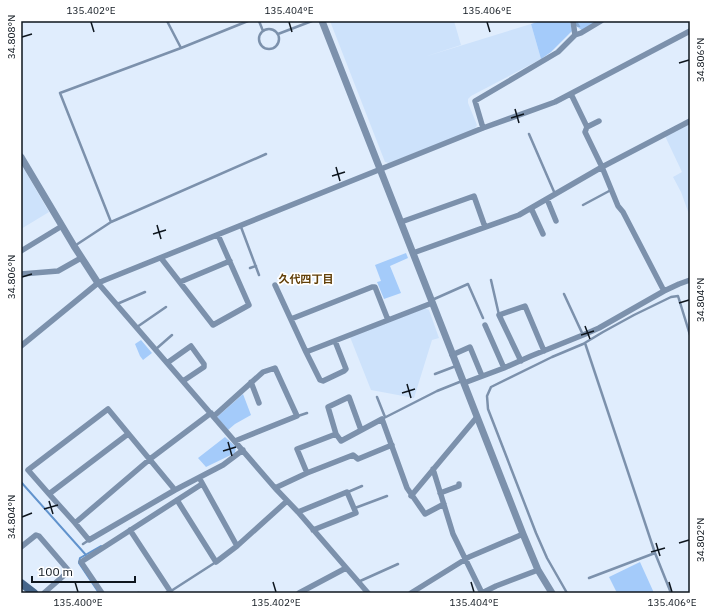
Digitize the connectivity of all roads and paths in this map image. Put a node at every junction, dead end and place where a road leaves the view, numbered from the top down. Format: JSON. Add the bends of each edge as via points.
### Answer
{"nodes":[{"id":1,"x":167,"y":21,"type":"edge"},
{"id":2,"x":248,"y":21,"type":"edge"},
{"id":3,"x":259,"y":21,"type":"edge"},
{"id":4,"x":312,"y":21,"type":"edge"},
{"id":5,"x":322,"y":21,"type":"edge"},
{"id":6,"x":573,"y":21,"type":"edge"},
{"id":7,"x":601,"y":21,"type":"edge"},
{"id":8,"x":263,"y":31,"type":"junction"},
{"id":9,"x":690,"y":31,"type":"edge"},
{"id":10,"x":278,"y":34,"type":"junction"},
{"id":11,"x":575,"y":34,"type":"junction"},
{"id":12,"x":181,"y":48,"type":"junction"},
{"id":13,"x":571,"y":94,"type":"junction"},
{"id":14,"x":600,"y":121,"type":"dead end"},
{"id":15,"x":690,"y":121,"type":"edge"},
{"id":16,"x":587,"y":127,"type":"junction"},
{"id":17,"x":483,"y":128,"type":"junction"},
{"id":18,"x":529,"y":134,"type":"dead end"},
{"id":19,"x":266,"y":154,"type":"dead end"},
{"id":20,"x":21,"y":157,"type":"edge"},
{"id":21,"x":602,"y":167,"type":"junction"},
{"id":22,"x":381,"y":169,"type":"junction"},
{"id":23,"x":612,"y":189,"type":"junction"},
{"id":24,"x":555,"y":194,"type":"junction"},
{"id":25,"x":547,"y":199,"type":"junction"},
{"id":26,"x":583,"y":205,"type":"dead end"},
{"id":27,"x":531,"y":208,"type":"junction"},
{"id":28,"x":556,"y":221,"type":"dead end"},
{"id":29,"x":111,"y":222,"type":"junction"},
{"id":30,"x":401,"y":222,"type":"junction"},
{"id":31,"x":240,"y":225,"type":"junction"},
{"id":32,"x":62,"y":226,"type":"junction"},
{"id":33,"x":485,"y":227,"type":"junction"},
{"id":34,"x":543,"y":234,"type":"dead end"},
{"id":35,"x":218,"y":235,"type":"junction"},
{"id":36,"x":74,"y":246,"type":"junction"},
{"id":37,"x":21,"y":251,"type":"edge"},
{"id":38,"x":413,"y":253,"type":"junction"},
{"id":39,"x":81,"y":258,"type":"junction"},
{"id":40,"x":161,"y":258,"type":"junction"},
{"id":41,"x":230,"y":261,"type":"junction"},
{"id":42,"x":256,"y":266,"type":"junction"},
{"id":43,"x":250,"y":268,"type":"dead end"},
{"id":44,"x":21,"y":274,"type":"edge"},
{"id":45,"x":259,"y":275,"type":"dead end"},
{"id":46,"x":491,"y":280,"type":"dead end"},
{"id":47,"x":690,"y":280,"type":"edge"},
{"id":48,"x":180,"y":282,"type":"junction"},
{"id":49,"x":98,"y":283,"type":"junction"},
{"id":50,"x":276,"y":285,"type":"dead end"},
{"id":51,"x":664,"y":291,"type":"junction"},
{"id":52,"x":145,"y":292,"type":"dead end"},
{"id":53,"x":564,"y":294,"type":"dead end"},
{"id":54,"x":432,"y":302,"type":"junction"},
{"id":55,"x":117,"y":304,"type":"junction"},
{"id":56,"x":166,"y":307,"type":"dead end"},
{"id":57,"x":499,"y":315,"type":"junction"},
{"id":58,"x":482,"y":318,"type":"dead end"},
{"id":59,"x":291,"y":319,"type":"junction"},
{"id":60,"x":388,"y":320,"type":"junction"},
{"id":61,"x":485,"y":325,"type":"dead end"},
{"id":62,"x":137,"y":328,"type":"junction"},
{"id":63,"x":172,"y":335,"type":"dead end"},
{"id":64,"x":583,"y":335,"type":"junction"},
{"id":65,"x":690,"y":335,"type":"edge"},
{"id":66,"x":335,"y":341,"type":"junction"},
{"id":67,"x":585,"y":343,"type":"junction"},
{"id":68,"x":21,"y":346,"type":"edge"},
{"id":69,"x":155,"y":349,"type":"junction"},
{"id":70,"x":544,"y":351,"type":"junction"},
{"id":71,"x":306,"y":352,"type":"junction"},
{"id":72,"x":452,"y":354,"type":"junction"},
{"id":73,"x":521,"y":361,"type":"junction"},
{"id":74,"x":167,"y":363,"type":"junction"},
{"id":75,"x":457,"y":366,"type":"junction"},
{"id":76,"x":504,"y":368,"type":"junction"},
{"id":77,"x":435,"y":374,"type":"dead end"},
{"id":78,"x":482,"y":376,"type":"junction"},
{"id":79,"x":183,"y":381,"type":"junction"},
{"id":80,"x":251,"y":382,"type":"junction"},
{"id":81,"x":463,"y":382,"type":"junction"},
{"id":82,"x":377,"y":398,"type":"dead end"},
{"id":83,"x":259,"y":403,"type":"dead end"},
{"id":84,"x":307,"y":413,"type":"dead end"},
{"id":85,"x":212,"y":414,"type":"junction"},
{"id":86,"x":297,"y":416,"type":"junction"},
{"id":87,"x":477,"y":417,"type":"junction"},
{"id":88,"x":384,"y":418,"type":"junction"},
{"id":89,"x":361,"y":430,"type":"junction"},
{"id":90,"x":128,"y":434,"type":"junction"},
{"id":91,"x":336,"y":434,"type":"junction"},
{"id":92,"x":235,"y":441,"type":"junction"},
{"id":93,"x":392,"y":445,"type":"junction"},
{"id":94,"x":243,"y":450,"type":"junction"},
{"id":95,"x":150,"y":459,"type":"junction"},
{"id":96,"x":433,"y":469,"type":"junction"},
{"id":97,"x":307,"y":473,"type":"junction"},
{"id":98,"x":198,"y":478,"type":"junction"},
{"id":99,"x":202,"y":484,"type":"junction"},
{"id":100,"x":459,"y":485,"type":"dead end"},
{"id":101,"x":362,"y":486,"type":"dead end"},
{"id":102,"x":275,"y":488,"type":"junction"},
{"id":103,"x":175,"y":490,"type":"junction"},
{"id":104,"x":347,"y":492,"type":"junction"},
{"id":105,"x":440,"y":492,"type":"junction"},
{"id":106,"x":49,"y":494,"type":"junction"},
{"id":107,"x":387,"y":496,"type":"dead end"},
{"id":108,"x":411,"y":496,"type":"junction"},
{"id":109,"x":177,"y":500,"type":"junction"},
{"id":110,"x":287,"y":501,"type":"junction"},
{"id":111,"x":444,"y":504,"type":"junction"},
{"id":112,"x":355,"y":508,"type":"junction"},
{"id":113,"x":298,"y":512,"type":"junction"},
{"id":114,"x":75,"y":523,"type":"junction"},
{"id":115,"x":130,"y":530,"type":"junction"},
{"id":116,"x":313,"y":530,"type":"junction"},
{"id":117,"x":523,"y":534,"type":"junction"},
{"id":118,"x":237,"y":546,"type":"junction"},
{"id":119,"x":21,"y":547,"type":"edge"},
{"id":120,"x":656,"y":553,"type":"junction"},
{"id":121,"x":466,"y":559,"type":"junction"},
{"id":122,"x":216,"y":562,"type":"junction"},
{"id":123,"x":398,"y":564,"type":"dead end"},
{"id":124,"x":346,"y":568,"type":"junction"},
{"id":125,"x":538,"y":570,"type":"junction"},
{"id":126,"x":589,"y":578,"type":"dead end"},
{"id":127,"x":358,"y":582,"type":"junction"},
{"id":128,"x":21,"y":583,"type":"edge"},
{"id":129,"x":169,"y":592,"type":"edge"},
{"id":130,"x":34,"y":593,"type":"edge"},
{"id":131,"x":44,"y":593,"type":"edge"},
{"id":132,"x":102,"y":593,"type":"edge"},
{"id":133,"x":299,"y":593,"type":"edge"},
{"id":134,"x":368,"y":593,"type":"edge"},
{"id":135,"x":411,"y":593,"type":"edge"},
{"id":136,"x":482,"y":593,"type":"edge"},
{"id":137,"x":552,"y":593,"type":"edge"},
{"id":138,"x":567,"y":593,"type":"edge"},
{"id":139,"x":671,"y":593,"type":"edge"}],
"edges":[{"from":1,"to":12,"type":"lane"},
{"from":2,"to":12,"type":"lane"},
{"from":3,"to":8,"type":"lane"},
{"from":4,"to":10,"type":"lane"},
{"from":5,"to":22,"type":"street"},
{"from":6,"to":11,"type":"street"},
{"from":7,"to":11,"type":"street","via":[[582,33]]},
{"from":8,"to":10,"type":"lane","via":[[271,29]]},
{"from":8,"to":10,"type":"lane","via":[[259,42],[266,49],[276,47],[280,40]]},
{"from":9,"to":13,"type":"street"},
{"from":11,"to":17,"type":"street","via":[[558,52],[475,101]]},
{"from":12,"to":29,"type":"lane","via":[[60,93]]},
{"from":13,"to":16,"type":"street"},
{"from":13,"to":17,"type":"street"},
{"from":14,"to":16,"type":"street"},
{"from":15,"to":21,"type":"street"},
{"from":16,"to":21,"type":"street","via":[[585,132]]},
{"from":17,"to":22,"type":"street"},
{"from":18,"to":24,"type":"lane"},
{"from":19,"to":29,"type":"lane"},
{"from":20,"to":32,"type":"street"},
{"from":21,"to":23,"type":"street"},
{"from":21,"to":24,"type":"street"},
{"from":22,"to":30,"type":"street"},
{"from":22,"to":31,"type":"street"},
{"from":23,"to":26,"type":"lane"},
{"from":23,"to":51,"type":"street","via":[[618,206]]},
{"from":24,"to":25,"type":"street"},
{"from":25,"to":27,"type":"street"},
{"from":25,"to":28,"type":"street"},
{"from":27,"to":33,"type":"street"},
{"from":27,"to":34,"type":"street"},
{"from":29,"to":36,"type":"lane"},
{"from":30,"to":33,"type":"street","via":[[474,196]]},
{"from":30,"to":38,"type":"street"},
{"from":31,"to":35,"type":"street"},
{"from":31,"to":42,"type":"lane"},
{"from":32,"to":36,"type":"street"},
{"from":32,"to":37,"type":"street"},
{"from":33,"to":38,"type":"street"},
{"from":35,"to":40,"type":"street"},
{"from":35,"to":41,"type":"street"},
{"from":36,"to":39,"type":"street"},
{"from":38,"to":54,"type":"street"},
{"from":39,"to":44,"type":"street","via":[[58,271]]},
{"from":39,"to":49,"type":"street"},
{"from":40,"to":48,"type":"street"},
{"from":40,"to":49,"type":"street"},
{"from":41,"to":48,"type":"street"},
{"from":41,"to":48,"type":"street","via":[[249,305],[213,325]]},
{"from":42,"to":43,"type":"lane"},
{"from":42,"to":45,"type":"lane"},
{"from":46,"to":57,"type":"lane"},
{"from":47,"to":51,"type":"street"},
{"from":49,"to":55,"type":"street"},
{"from":49,"to":68,"type":"street"},
{"from":50,"to":59,"type":"street"},
{"from":51,"to":64,"type":"street"},
{"from":52,"to":55,"type":"lane"},
{"from":53,"to":64,"type":"lane"},
{"from":54,"to":58,"type":"lane","via":[[468,284]]},
{"from":54,"to":60,"type":"street"},
{"from":54,"to":72,"type":"street"},
{"from":55,"to":62,"type":"street"},
{"from":56,"to":62,"type":"lane"},
{"from":57,"to":70,"type":"street","via":[[525,306]]},
{"from":57,"to":73,"type":"street"},
{"from":59,"to":60,"type":"street","via":[[375,287]]},
{"from":59,"to":71,"type":"street"},
{"from":60,"to":66,"type":"street"},
{"from":61,"to":76,"type":"street"},
{"from":62,"to":69,"type":"street"},
{"from":63,"to":69,"type":"lane"},
{"from":64,"to":70,"type":"street"},
{"from":65,"to":67,"type":"lane","via":[[678,296],[634,315]]},
{"from":66,"to":71,"type":"street"},
{"from":66,"to":71,"type":"street","via":[[346,369],[323,381],[320,380]]},
{"from":67,"to":120,"type":"lane"},
{"from":67,"to":138,"type":"lane","via":[[491,387],[487,396],[488,409],[536,533]]},
{"from":69,"to":74,"type":"street"},
{"from":70,"to":73,"type":"street"},
{"from":72,"to":75,"type":"street"},
{"from":72,"to":78,"type":"street","via":[[470,347]]},
{"from":73,"to":76,"type":"street"},
{"from":74,"to":79,"type":"street"},
{"from":74,"to":79,"type":"street","via":[[191,346],[204,367]]},
{"from":75,"to":77,"type":"lane"},
{"from":75,"to":81,"type":"street"},
{"from":76,"to":78,"type":"street"},
{"from":78,"to":81,"type":"street"},
{"from":79,"to":85,"type":"street"},
{"from":80,"to":83,"type":"street"},
{"from":80,"to":85,"type":"street"},
{"from":80,"to":86,"type":"street","via":[[274,365]]},
{"from":81,"to":87,"type":"street"},
{"from":81,"to":88,"type":"lane","via":[[437,391]]},
{"from":82,"to":88,"type":"lane"},
{"from":84,"to":86,"type":"lane"},
{"from":85,"to":92,"type":"street"},
{"from":85,"to":95,"type":"street"},
{"from":86,"to":92,"type":"street"},
{"from":87,"to":96,"type":"street"},
{"from":87,"to":117,"type":"street"},
{"from":88,"to":89,"type":"street"},
{"from":88,"to":93,"type":"street"},
{"from":89,"to":91,"type":"street","via":[[341,441]]},
{"from":89,"to":91,"type":"street","via":[[349,397],[328,407]]},
{"from":90,"to":95,"type":"street"},
{"from":90,"to":106,"type":"street"},
{"from":90,"to":106,"type":"street","via":[[108,409],[83,427],[28,470]]},
{"from":91,"to":97,"type":"street","via":[[297,449]]},
{"from":92,"to":94,"type":"street"},
{"from":93,"to":97,"type":"street","via":[[358,459],[353,455]]},
{"from":93,"to":108,"type":"street"},
{"from":94,"to":98,"type":"street","via":[[223,466]]},
{"from":94,"to":102,"type":"street"},
{"from":95,"to":103,"type":"street"},
{"from":95,"to":114,"type":"street"},
{"from":96,"to":105,"type":"street"},
{"from":96,"to":108,"type":"street"},
{"from":97,"to":102,"type":"street"},
{"from":98,"to":99,"type":"street"},
{"from":98,"to":103,"type":"street"},
{"from":99,"to":109,"type":"street"},
{"from":99,"to":118,"type":"street"},
{"from":100,"to":105,"type":"street"},
{"from":101,"to":104,"type":"lane"},
{"from":102,"to":110,"type":"street"},
{"from":103,"to":114,"type":"street","via":[[86,542]]},
{"from":104,"to":112,"type":"street"},
{"from":104,"to":113,"type":"street"},
{"from":105,"to":111,"type":"street"},
{"from":106,"to":114,"type":"street"},
{"from":107,"to":112,"type":"lane"},
{"from":108,"to":111,"type":"street","via":[[425,514]]},
{"from":109,"to":115,"type":"street"},
{"from":109,"to":122,"type":"street"},
{"from":110,"to":113,"type":"street"},
{"from":110,"to":118,"type":"street"},
{"from":111,"to":121,"type":"street","via":[[453,534]]},
{"from":112,"to":116,"type":"street","via":[[356,513]]},
{"from":113,"to":116,"type":"street"},
{"from":115,"to":129,"type":"street","via":[[146,550]]},
{"from":115,"to":132,"type":"street","via":[[81,562]]},
{"from":116,"to":124,"type":"street"},
{"from":117,"to":121,"type":"street"},
{"from":117,"to":125,"type":"street"},
{"from":118,"to":122,"type":"street"},
{"from":119,"to":131,"type":"street","via":[[36,535],[39,536],[69,571]]},
{"from":120,"to":126,"type":"lane"},
{"from":120,"to":139,"type":"lane"},
{"from":121,"to":135,"type":"street"},
{"from":121,"to":136,"type":"street"},
{"from":122,"to":129,"type":"lane"},
{"from":123,"to":127,"type":"lane"},
{"from":124,"to":127,"type":"street"},
{"from":124,"to":133,"type":"street"},
{"from":125,"to":136,"type":"street"},
{"from":125,"to":137,"type":"street"},
{"from":127,"to":134,"type":"street"},
{"from":128,"to":130,"type":"main road"}]}
